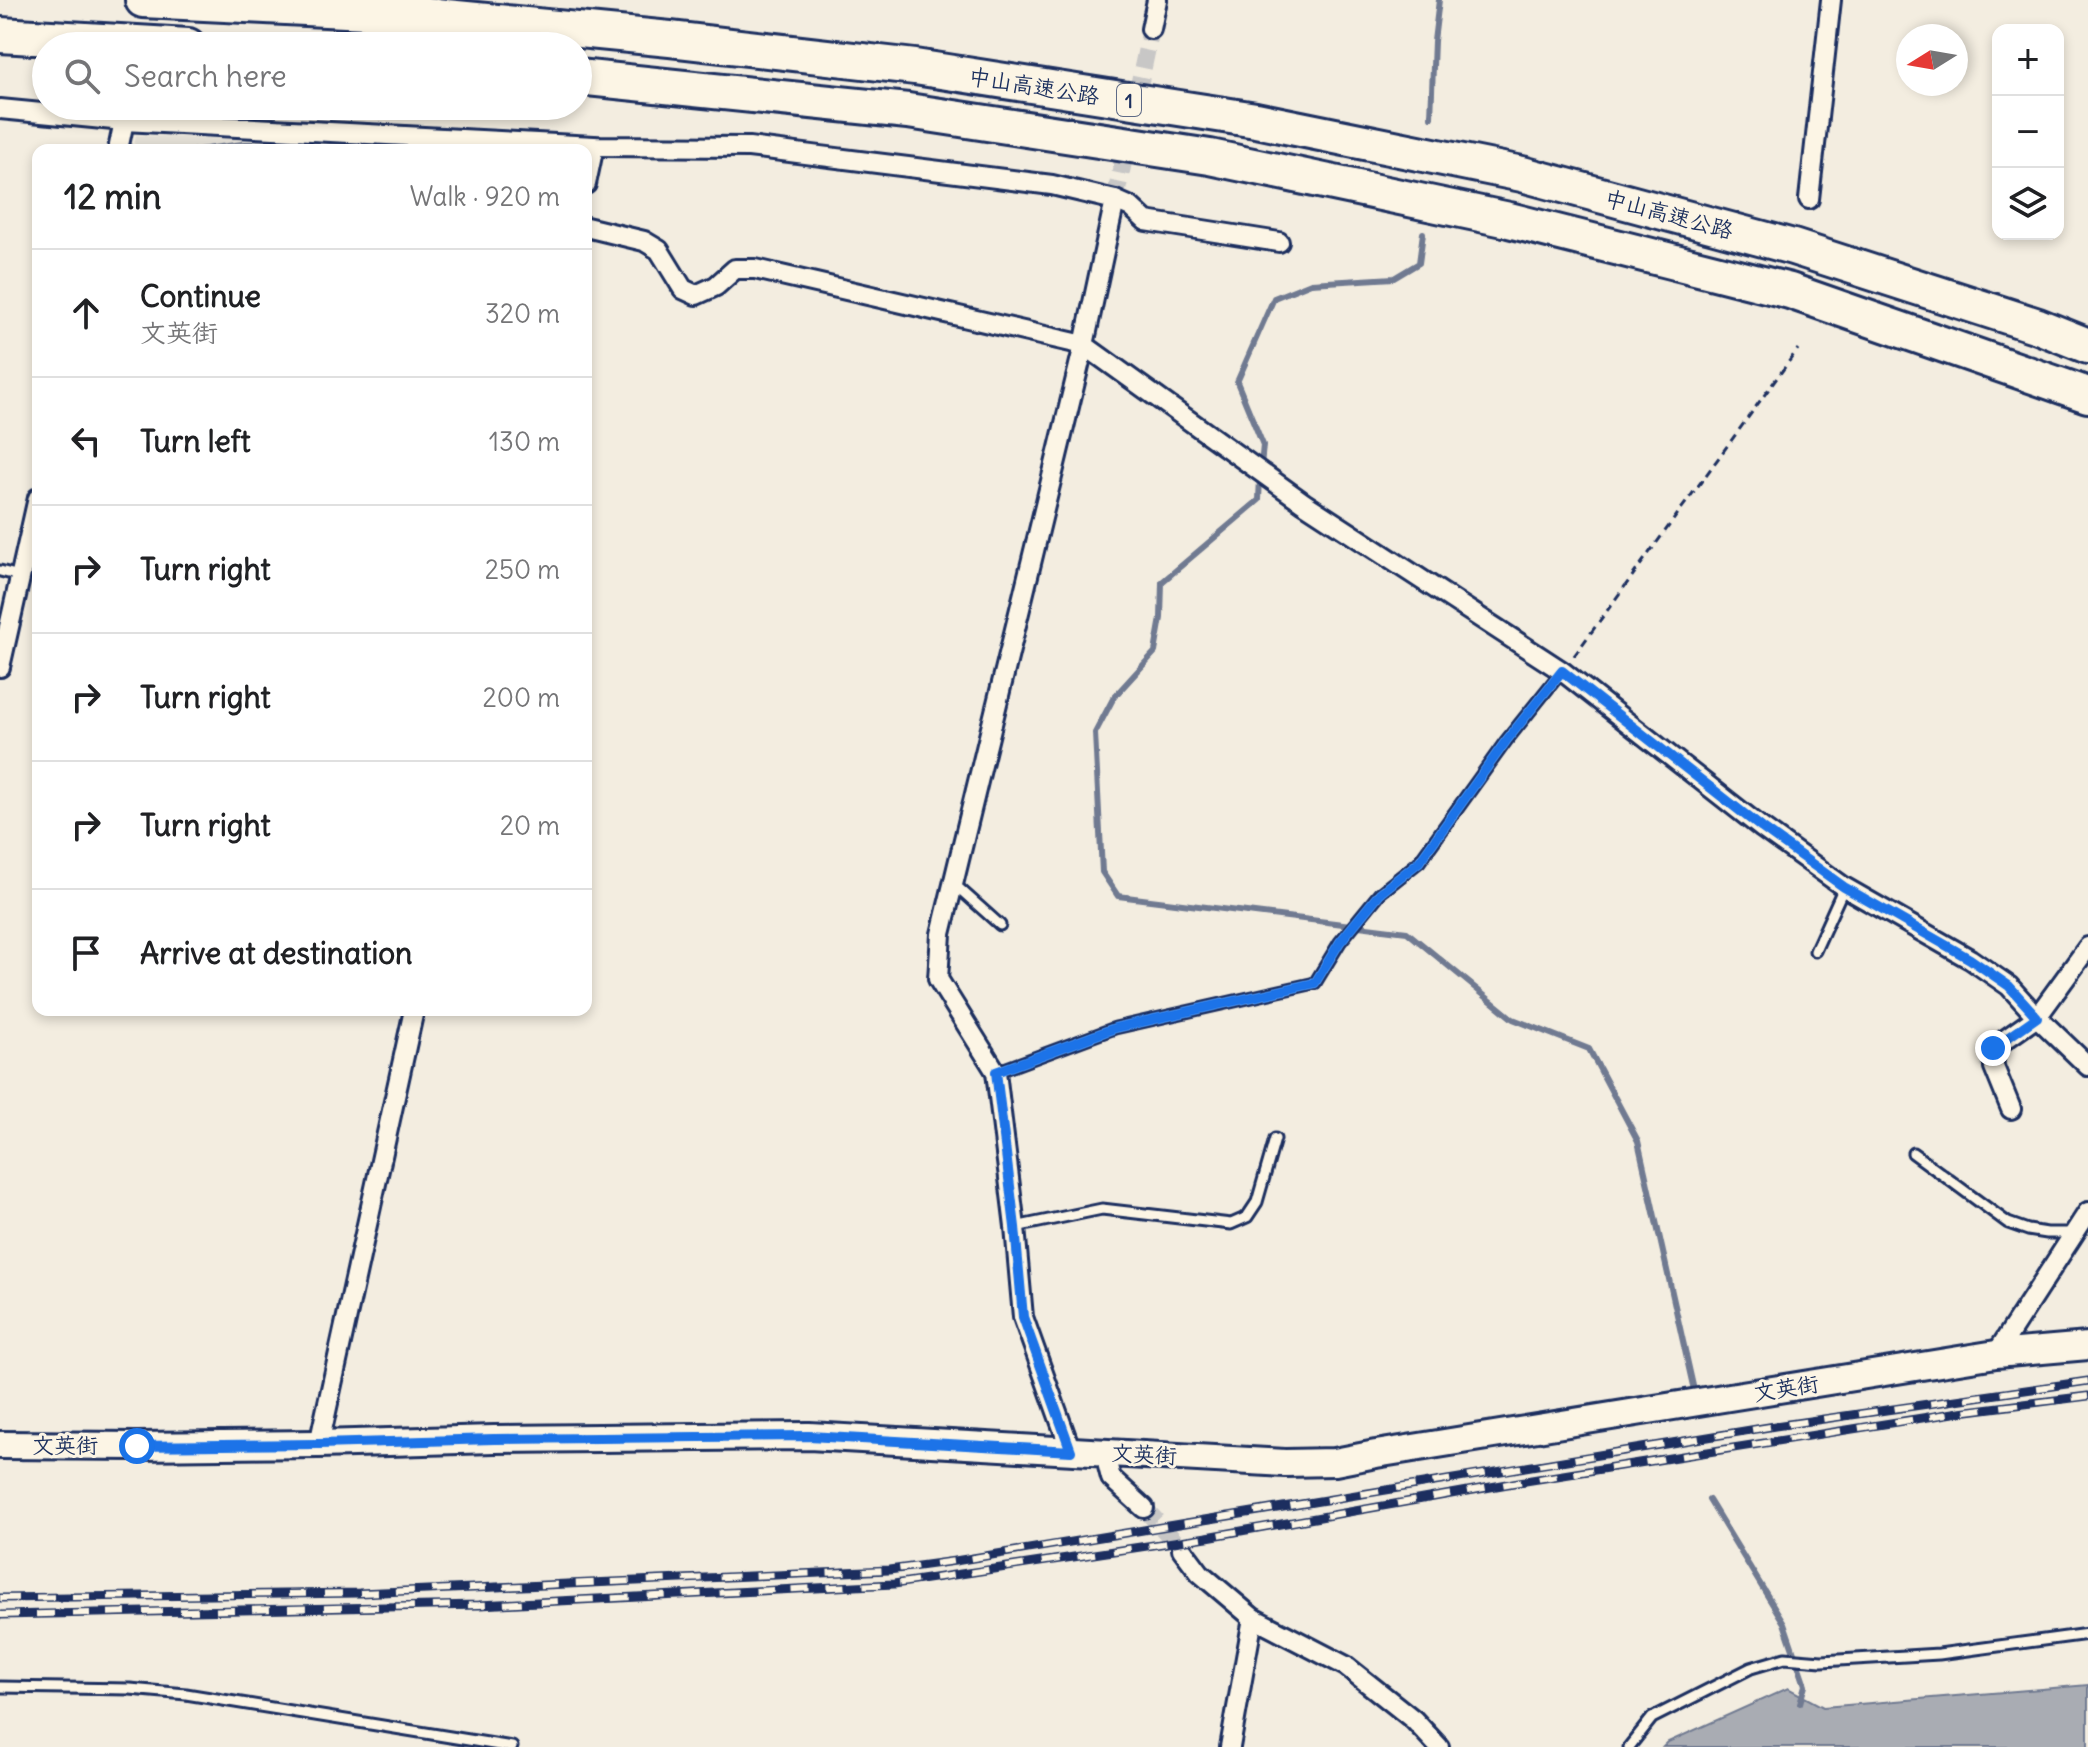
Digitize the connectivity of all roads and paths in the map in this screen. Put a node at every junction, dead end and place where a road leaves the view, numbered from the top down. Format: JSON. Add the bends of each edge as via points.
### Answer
{"nodes":[{"id":1,"x":143,"y":0,"type":"edge"},
{"id":2,"x":1157,"y":0,"type":"edge"},
{"id":3,"x":1831,"y":0,"type":"edge"},
{"id":4,"x":1151,"y":29,"type":"tunnel mouth"},
{"id":5,"x":4,"y":35,"type":"edge"},
{"id":6,"x":32,"y":37,"type":"edge"},
{"id":7,"x":592,"y":78,"type":"edge"},
{"id":8,"x":0,"y":109,"type":"edge"},
{"id":9,"x":32,"y":112,"type":"edge"},
{"id":10,"x":114,"y":120,"type":"edge"},
{"id":11,"x":124,"y":121,"type":"junction"},
{"id":12,"x":119,"y":144,"type":"edge"},
{"id":13,"x":556,"y":144,"type":"edge"},
{"id":14,"x":594,"y":146,"type":"joint"},
{"id":15,"x":592,"y":156,"type":"edge"},
{"id":16,"x":1809,"y":199,"type":"dead end"},
{"id":17,"x":1115,"y":200,"type":"junction"},
{"id":18,"x":592,"y":228,"type":"edge"},
{"id":19,"x":1279,"y":242,"type":"dead end"},
{"id":20,"x":1084,"y":345,"type":"junction"},
{"id":21,"x":2088,"y":346,"type":"edge"},
{"id":22,"x":1798,"y":349,"type":"dead end"},
{"id":23,"x":2088,"y":395,"type":"edge"},
{"id":24,"x":32,"y":524,"type":"edge"},
{"id":25,"x":0,"y":571,"type":"edge"},
{"id":26,"x":20,"y":576,"type":"junction"},
{"id":27,"x":0,"y":667,"type":"edge"},
{"id":28,"x":1562,"y":671,"type":"junction"},
{"id":29,"x":953,"y":883,"type":"junction"},
{"id":30,"x":1844,"y":887,"type":"junction"},
{"id":31,"x":1000,"y":925,"type":"dead end"},
{"id":32,"x":2088,"y":947,"type":"edge"},
{"id":33,"x":1815,"y":951,"type":"dead end"},
{"id":34,"x":413,"y":1016,"type":"edge"},
{"id":35,"x":2037,"y":1017,"type":"junction"},
{"id":36,"x":2088,"y":1066,"type":"edge"},
{"id":37,"x":996,"y":1072,"type":"junction"},
{"id":38,"x":2011,"y":1109,"type":"dead end"},
{"id":39,"x":1275,"y":1139,"type":"dead end"},
{"id":40,"x":1913,"y":1153,"type":"dead end"},
{"id":41,"x":2088,"y":1212,"type":"edge"},
{"id":42,"x":1015,"y":1227,"type":"junction"},
{"id":43,"x":2073,"y":1233,"type":"junction"},
{"id":44,"x":2088,"y":1346,"type":"edge"},
{"id":45,"x":1996,"y":1354,"type":"junction"},
{"id":46,"x":319,"y":1444,"type":"junction"},
{"id":47,"x":0,"y":1445,"type":"edge"},
{"id":48,"x":1071,"y":1451,"type":"junction"},
{"id":49,"x":1104,"y":1451,"type":"junction"},
{"id":50,"x":1144,"y":1508,"type":"tunnel mouth"},
{"id":51,"x":1182,"y":1549,"type":"tunnel mouth"},
{"id":52,"x":1253,"y":1618,"type":"junction"},
{"id":53,"x":2088,"y":1634,"type":"edge"},
{"id":54,"x":0,"y":1687,"type":"edge"},
{"id":55,"x":512,"y":1747,"type":"edge"},
{"id":56,"x":1230,"y":1747,"type":"edge"},
{"id":57,"x":1439,"y":1747,"type":"edge"},
{"id":58,"x":1629,"y":1747,"type":"edge"}],
"edges":[{"from":1,"to":21,"type":"highway","name":"中山高速公路","number":"1","via":[[405,13],[670,39],[915,67],[1256,120],[1522,174],[1763,239]]},
{"from":2,"to":4,"type":"street"},
{"from":3,"to":16,"type":"street"},
{"from":5,"to":6,"type":"highway"},
{"from":7,"to":23,"type":"highway","name":"中山高速公路","number":"1","via":[[908,111],[1210,157],[1494,216],[1790,291]]},
{"from":8,"to":9,"type":"street"},
{"from":10,"to":11,"type":"street"},
{"from":11,"to":12,"type":"street"},
{"from":11,"to":13,"type":"street"},
{"from":14,"to":15,"type":"street"},
{"from":14,"to":17,"type":"street","via":[[749,147],[1052,185]]},
{"from":17,"to":19,"type":"street","via":[[1146,221]]},
{"from":17,"to":20,"type":"street"},
{"from":18,"to":20,"type":"street","via":[[659,250],[683,289],[696,295],[735,269],[755,269]]},
{"from":20,"to":28,"type":"street","via":[[1304,503]]},
{"from":20,"to":29,"type":"street"},
{"from":22,"to":28,"type":"path"},
{"from":24,"to":26,"type":"street"},
{"from":25,"to":26,"type":"lane"},
{"from":26,"to":27,"type":"street"},
{"from":28,"to":30,"type":"street"},
{"from":28,"to":37,"type":"lane","via":[[1419,862],[1380,893],[1315,983],[1115,1028]]},
{"from":29,"to":31,"type":"lane"},
{"from":29,"to":37,"type":"street","via":[[938,979]]},
{"from":30,"to":33,"type":"lane"},
{"from":30,"to":35,"type":"street","via":[[1970,959],[2009,986]]},
{"from":32,"to":35,"type":"street"},
{"from":34,"to":46,"type":"street"},
{"from":35,"to":36,"type":"street"},
{"from":35,"to":38,"type":"street","via":[[1993,1048],[1994,1067]]},
{"from":37,"to":42,"type":"street"},
{"from":39,"to":42,"type":"lane","via":[[1257,1202],[1247,1217],[1231,1224],[1102,1209]]},
{"from":40,"to":43,"type":"lane","via":[[2008,1223]]},
{"from":41,"to":43,"type":"street"},
{"from":42,"to":48,"type":"street","via":[[1023,1317]]},
{"from":43,"to":45,"type":"street"},
{"from":44,"to":45,"type":"street","name":"文英街"},
{"from":45,"to":49,"type":"street","name":"文英街","via":[[1335,1462]]},
{"from":46,"to":47,"type":"street","name":"文英街"},
{"from":46,"to":48,"type":"street","name":"文英街","via":[[809,1436]]},
{"from":48,"to":49,"type":"street","name":"文英街"},
{"from":49,"to":50,"type":"street","via":[[1111,1478]]},
{"from":51,"to":52,"type":"street","via":[[1200,1573]]},
{"from":52,"to":56,"type":"street"},
{"from":52,"to":57,"type":"street","via":[[1346,1666]]},
{"from":53,"to":58,"type":"lane","via":[[1939,1654],[1785,1658],[1751,1668],[1652,1718]]},
{"from":54,"to":55,"type":"lane","via":[[186,1694]]}]}
